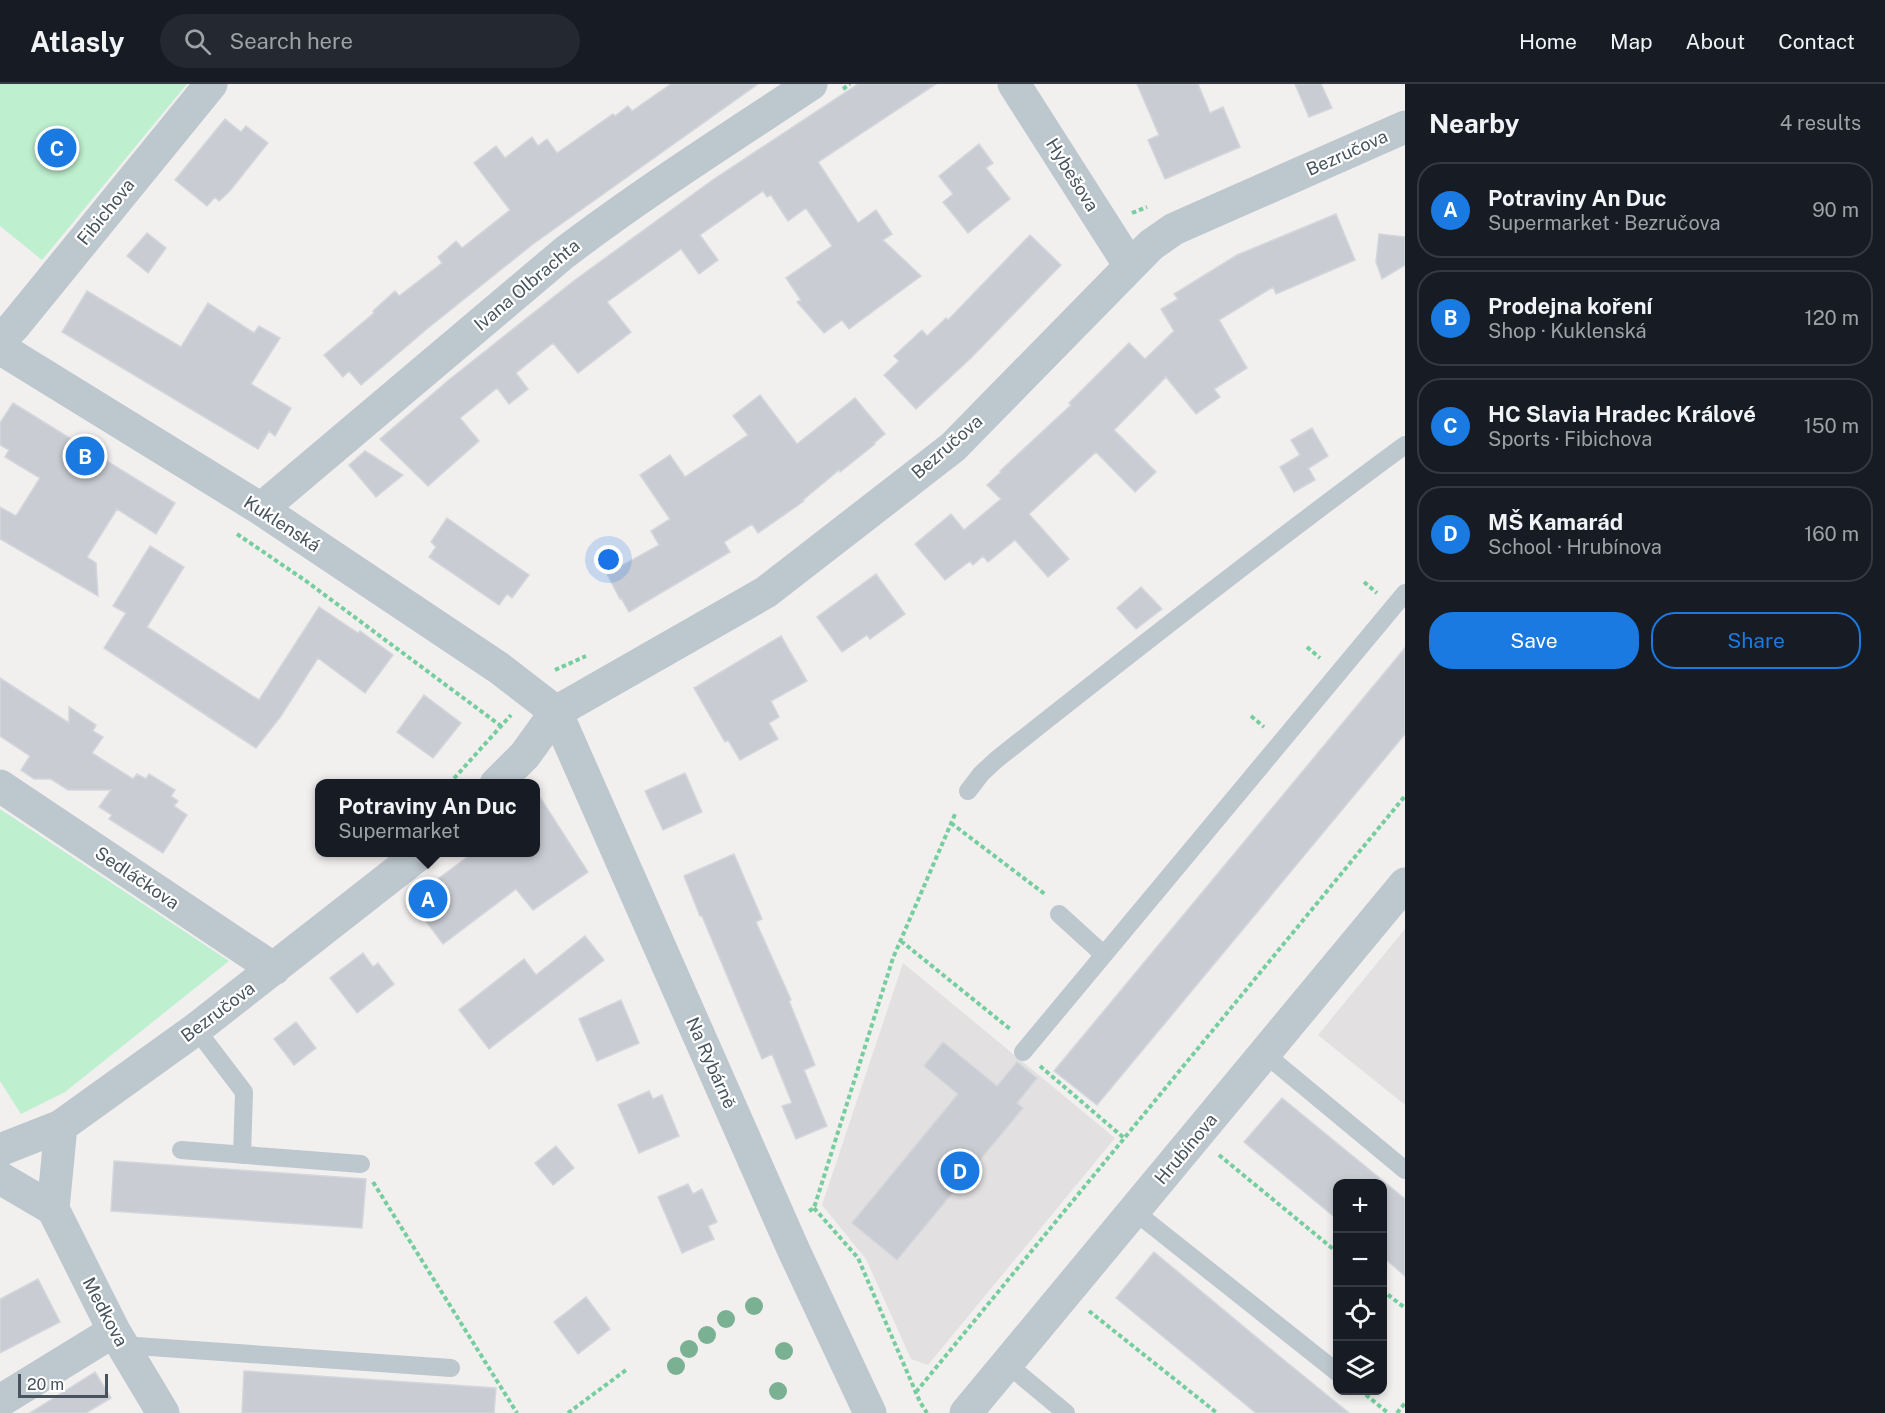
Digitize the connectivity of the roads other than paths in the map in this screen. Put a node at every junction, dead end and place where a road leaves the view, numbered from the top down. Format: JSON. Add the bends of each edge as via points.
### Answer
{"nodes":[{"id":1,"x":211,"y":84,"type":"edge"},
{"id":2,"x":811,"y":84,"type":"edge"},
{"id":3,"x":1014,"y":84,"type":"edge"},
{"id":4,"x":1405,"y":127,"type":"edge"},
{"id":5,"x":1130,"y":266,"type":"junction"},
{"id":6,"x":0,"y":340,"type":"edge"},
{"id":7,"x":0,"y":348,"type":"edge"},
{"id":8,"x":1405,"y":445,"type":"edge"},
{"id":9,"x":261,"y":509,"type":"junction"},
{"id":10,"x":1405,"y":593,"type":"edge"},
{"id":11,"x":556,"y":712,"type":"junction"},
{"id":12,"x":500,"y":779,"type":"edge"},
{"id":13,"x":0,"y":786,"type":"edge"},
{"id":14,"x":968,"y":791,"type":"road end"},
{"id":15,"x":416,"y":857,"type":"edge"},
{"id":16,"x":1405,"y":884,"type":"edge"},
{"id":17,"x":1059,"y":915,"type":"road end"},
{"id":18,"x":1103,"y":954,"type":"junction"},
{"id":19,"x":274,"y":969,"type":"junction"},
{"id":20,"x":196,"y":1029,"type":"junction"},
{"id":21,"x":1026,"y":1048,"type":"road end"},
{"id":22,"x":1265,"y":1054,"type":"junction"},
{"id":23,"x":61,"y":1126,"type":"junction"},
{"id":24,"x":0,"y":1150,"type":"edge"},
{"id":25,"x":181,"y":1150,"type":"dead end"},
{"id":26,"x":242,"y":1155,"type":"junction"},
{"id":27,"x":361,"y":1164,"type":"road end"},
{"id":28,"x":1405,"y":1170,"type":"edge"},
{"id":29,"x":0,"y":1178,"type":"edge"},
{"id":30,"x":53,"y":1209,"type":"junction"},
{"id":31,"x":1134,"y":1211,"type":"junction"},
{"id":32,"x":118,"y":1338,"type":"junction"},
{"id":33,"x":1007,"y":1364,"type":"junction"},
{"id":34,"x":451,"y":1368,"type":"dead end"},
{"id":35,"x":1333,"y":1369,"type":"edge"},
{"id":36,"x":0,"y":1401,"type":"edge"},
{"id":37,"x":163,"y":1413,"type":"edge"},
{"id":38,"x":870,"y":1413,"type":"edge"},
{"id":39,"x":966,"y":1413,"type":"edge"},
{"id":40,"x":1066,"y":1413,"type":"edge"}],
"edges":[{"from":1,"to":6,"type":"street","name":"Fibichova"},
{"from":2,"to":9,"type":"street","name":"Ivana Olbrachta","via":[[599,226]]},
{"from":3,"to":5,"type":"street","name":"Hybešova"},
{"from":4,"to":5,"type":"street","name":"Bezručova","via":[[1174,229]]},
{"from":5,"to":11,"type":"street","name":"Bezručova","via":[[953,447],[765,592]]},
{"from":7,"to":9,"type":"street","name":"Kuklenská"},
{"from":8,"to":14,"type":"lane","via":[[1147,640],[996,760]]},
{"from":9,"to":11,"type":"street","name":"Kuklenská","via":[[489,661]]},
{"from":10,"to":18,"type":"lane"},
{"from":11,"to":12,"type":"street","name":"Bezručova","via":[[525,755]]},
{"from":11,"to":38,"type":"street","name":"Na Rybárně","via":[[782,1224]]},
{"from":13,"to":19,"type":"street","name":"Sedláčkova"},
{"from":15,"to":19,"type":"street","name":"Bezručova"},
{"from":16,"to":22,"type":"street","name":"Hrubínova"},
{"from":17,"to":18,"type":"lane"},
{"from":18,"to":21,"type":"lane"},
{"from":19,"to":20,"type":"street","name":"Bezručova"},
{"from":20,"to":23,"type":"street","name":"Bezručova"},
{"from":20,"to":26,"type":"lane","via":[[244,1092]]},
{"from":22,"to":28,"type":"lane"},
{"from":22,"to":31,"type":"street","name":"Hrubínova"},
{"from":23,"to":24,"type":"street","name":"Bezručova"},
{"from":23,"to":30,"type":"street"},
{"from":25,"to":26,"type":"lane"},
{"from":26,"to":27,"type":"lane"},
{"from":29,"to":30,"type":"street"},
{"from":30,"to":32,"type":"street","name":"Medkova"},
{"from":31,"to":33,"type":"street","name":"Hrubínova"},
{"from":31,"to":35,"type":"lane"},
{"from":32,"to":34,"type":"lane"},
{"from":32,"to":36,"type":"street"},
{"from":32,"to":37,"type":"street","name":"Medkova"},
{"from":33,"to":39,"type":"street","name":"Hrubínova"},
{"from":33,"to":40,"type":"lane"}]}
